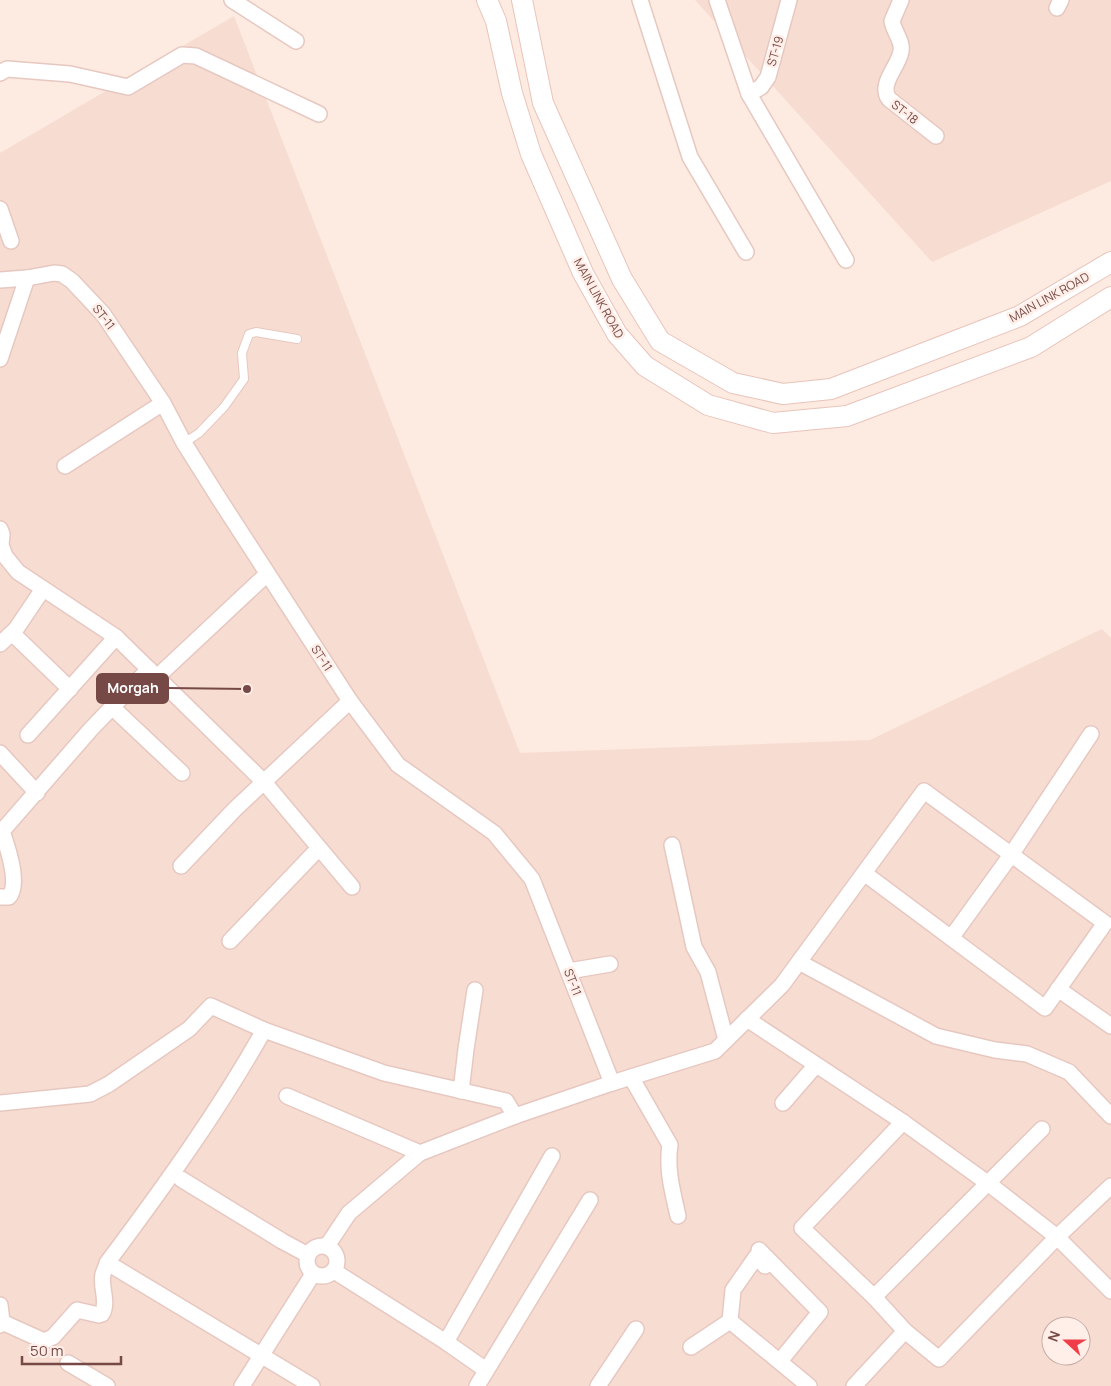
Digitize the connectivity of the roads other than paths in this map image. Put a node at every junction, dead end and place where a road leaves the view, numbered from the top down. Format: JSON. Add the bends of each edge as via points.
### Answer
{"nodes":[{"id":1,"x":232,"y":0,"type":"edge"},
{"id":2,"x":487,"y":0,"type":"edge"},
{"id":3,"x":522,"y":0,"type":"edge"},
{"id":4,"x":640,"y":0,"type":"edge"},
{"id":5,"x":717,"y":0,"type":"edge"},
{"id":6,"x":789,"y":0,"type":"edge"},
{"id":7,"x":901,"y":0,"type":"edge"},
{"id":8,"x":296,"y":41,"type":"dead end"},
{"id":9,"x":0,"y":73,"type":"edge"},
{"id":10,"x":749,"y":94,"type":"junction"},
{"id":11,"x":319,"y":114,"type":"dead end"},
{"id":12,"x":936,"y":136,"type":"dead end"},
{"id":13,"x":0,"y":209,"type":"edge"},
{"id":14,"x":11,"y":241,"type":"dead end"},
{"id":15,"x":746,"y":252,"type":"dead end"},
{"id":16,"x":846,"y":260,"type":"dead end"},
{"id":17,"x":1111,"y":262,"type":"edge"},
{"id":18,"x":28,"y":278,"type":"junction"},
{"id":19,"x":0,"y":280,"type":"edge"},
{"id":20,"x":1111,"y":297,"type":"edge"},
{"id":21,"x":297,"y":339,"type":"dead end"},
{"id":22,"x":0,"y":359,"type":"edge"},
{"id":23,"x":163,"y":403,"type":"junction"},
{"id":24,"x":184,"y":443,"type":"junction"},
{"id":25,"x":65,"y":466,"type":"dead end"},
{"id":26,"x":0,"y":529,"type":"edge"},
{"id":27,"x":267,"y":574,"type":"junction"},
{"id":28,"x":43,"y":589,"type":"junction"},
{"id":29,"x":12,"y":633,"type":"junction"},
{"id":30,"x":116,"y":638,"type":"junction"},
{"id":31,"x":0,"y":644,"type":"edge"},
{"id":32,"x":153,"y":673,"type":"junction"},
{"id":33,"x":70,"y":689,"type":"junction"},
{"id":34,"x":350,"y":701,"type":"junction"},
{"id":35,"x":112,"y":707,"type":"junction"},
{"id":36,"x":1092,"y":734,"type":"dead end"},
{"id":37,"x":28,"y":735,"type":"dead end"},
{"id":38,"x":0,"y":753,"type":"edge"},
{"id":39,"x":182,"y":773,"type":"dead end"},
{"id":40,"x":264,"y":782,"type":"junction"},
{"id":41,"x":36,"y":793,"type":"junction"},
{"id":42,"x":672,"y":845,"type":"dead end"},
{"id":43,"x":319,"y":848,"type":"junction"},
{"id":44,"x":1011,"y":855,"type":"junction"},
{"id":45,"x":181,"y":866,"type":"dead end"},
{"id":46,"x":864,"y":873,"type":"junction"},
{"id":47,"x":352,"y":887,"type":"dead end"},
{"id":48,"x":0,"y":897,"type":"edge"},
{"id":49,"x":1108,"y":919,"type":"edge"},
{"id":50,"x":950,"y":938,"type":"junction"},
{"id":51,"x":230,"y":941,"type":"dead end"},
{"id":52,"x":799,"y":962,"type":"junction"},
{"id":53,"x":610,"y":964,"type":"dead end"},
{"id":54,"x":569,"y":971,"type":"junction"},
{"id":55,"x":1058,"y":989,"type":"junction"},
{"id":56,"x":475,"y":990,"type":"dead end"},
{"id":57,"x":747,"y":1019,"type":"junction"},
{"id":58,"x":1111,"y":1026,"type":"edge"},
{"id":59,"x":264,"y":1030,"type":"junction"},
{"id":60,"x":726,"y":1040,"type":"junction"},
{"id":61,"x":816,"y":1065,"type":"junction"},
{"id":62,"x":631,"y":1077,"type":"junction"},
{"id":63,"x":612,"y":1083,"type":"junction"},
{"id":64,"x":461,"y":1091,"type":"junction"},
{"id":65,"x":287,"y":1096,"type":"dead end"},
{"id":66,"x":0,"y":1103,"type":"edge"},
{"id":67,"x":782,"y":1103,"type":"dead end"},
{"id":68,"x":515,"y":1116,"type":"junction"},
{"id":69,"x":1111,"y":1116,"type":"edge"},
{"id":70,"x":903,"y":1122,"type":"junction"},
{"id":71,"x":1042,"y":1128,"type":"dead end"},
{"id":72,"x":420,"y":1153,"type":"junction"},
{"id":73,"x":552,"y":1156,"type":"dead end"},
{"id":74,"x":181,"y":1179,"type":"dead end"},
{"id":75,"x":987,"y":1183,"type":"junction"},
{"id":76,"x":1111,"y":1186,"type":"edge"},
{"id":77,"x":590,"y":1200,"type":"dead end"},
{"id":78,"x":678,"y":1216,"type":"dead end"},
{"id":79,"x":1057,"y":1237,"type":"junction"},
{"id":80,"x":327,"y":1246,"type":"junction"},
{"id":81,"x":760,"y":1250,"type":"dead end"},
{"id":82,"x":308,"y":1255,"type":"junction"},
{"id":83,"x":765,"y":1266,"type":"dead end"},
{"id":84,"x":116,"y":1268,"type":"dead end"},
{"id":85,"x":334,"y":1271,"type":"junction"},
{"id":86,"x":313,"y":1274,"type":"junction"},
{"id":87,"x":1111,"y":1291,"type":"edge"},
{"id":88,"x":874,"y":1297,"type":"junction"},
{"id":89,"x":0,"y":1304,"type":"edge"},
{"id":90,"x":730,"y":1321,"type":"junction"},
{"id":91,"x":1,"y":1323,"type":"edge"},
{"id":92,"x":636,"y":1329,"type":"dead end"},
{"id":93,"x":905,"y":1331,"type":"junction"},
{"id":94,"x":446,"y":1342,"type":"junction"},
{"id":95,"x":691,"y":1347,"type":"dead end"},
{"id":96,"x":261,"y":1355,"type":"junction"},
{"id":97,"x":780,"y":1362,"type":"junction"},
{"id":98,"x":68,"y":1363,"type":"dead end"},
{"id":99,"x":486,"y":1370,"type":"junction"},
{"id":100,"x":107,"y":1386,"type":"edge"},
{"id":101,"x":242,"y":1386,"type":"edge"},
{"id":102,"x":312,"y":1386,"type":"edge"},
{"id":103,"x":476,"y":1386,"type":"edge"},
{"id":104,"x":598,"y":1386,"type":"edge"},
{"id":105,"x":809,"y":1386,"type":"edge"},
{"id":106,"x":854,"y":1386,"type":"edge"}],
"edges":[{"from":1,"to":8,"type":"street"},
{"from":2,"to":20,"type":"street","name":"MAIN LINK ROAD","via":[[496,22],[512,93],[531,154],[583,273],[617,334],[644,366],[708,406],[773,423],[847,416],[1031,347]]},
{"from":3,"to":17,"type":"street","name":"MAIN LINK ROAD","via":[[543,103],[622,279],[660,342],[733,383],[784,394],[831,389],[1020,316]]},
{"from":4,"to":15,"type":"street","via":[[690,157]]},
{"from":5,"to":10,"type":"street"},
{"from":6,"to":10,"type":"street","name":"ST-19","via":[[768,77],[761,87]]},
{"from":7,"to":12,"type":"street","name":"ST-18","via":[[892,21],[902,49],[885,86],[885,94]]},
{"from":9,"to":11,"type":"street","via":[[7,70],[70,74],[128,86],[182,55],[196,56]]},
{"from":10,"to":16,"type":"street"},
{"from":13,"to":14,"type":"street"},
{"from":18,"to":19,"type":"street","name":"ST-11"},
{"from":18,"to":22,"type":"street"},
{"from":18,"to":23,"type":"street","name":"ST-11","via":[[54,273],[72,281],[103,314]]},
{"from":21,"to":24,"type":"lane","via":[[256,332],[249,334],[242,354],[244,379],[224,407],[199,433]]},
{"from":23,"to":24,"type":"street","name":"ST-11"},
{"from":23,"to":25,"type":"street"},
{"from":24,"to":27,"type":"street","name":"ST-11"},
{"from":26,"to":28,"type":"street","via":[[6,556],[18,572]]},
{"from":27,"to":32,"type":"street"},
{"from":27,"to":34,"type":"street","name":"ST-11"},
{"from":28,"to":29,"type":"street"},
{"from":28,"to":30,"type":"street"},
{"from":29,"to":31,"type":"street"},
{"from":29,"to":33,"type":"street"},
{"from":30,"to":32,"type":"street"},
{"from":30,"to":33,"type":"street"},
{"from":32,"to":35,"type":"street"},
{"from":32,"to":40,"type":"street"},
{"from":33,"to":37,"type":"street"},
{"from":34,"to":40,"type":"street"},
{"from":34,"to":54,"type":"street","name":"ST-11","via":[[398,765],[494,833],[532,879]]},
{"from":35,"to":39,"type":"street"},
{"from":35,"to":41,"type":"street"},
{"from":36,"to":44,"type":"street"},
{"from":38,"to":41,"type":"street"},
{"from":40,"to":43,"type":"street"},
{"from":40,"to":45,"type":"street"},
{"from":41,"to":48,"type":"street","via":[[3,830],[13,869],[12,894]]},
{"from":42,"to":60,"type":"street","via":[[694,947],[708,972]]},
{"from":43,"to":47,"type":"street"},
{"from":43,"to":51,"type":"street"},
{"from":44,"to":46,"type":"street","via":[[924,791]]},
{"from":44,"to":49,"type":"street"},
{"from":44,"to":50,"type":"street"},
{"from":46,"to":50,"type":"street"},
{"from":46,"to":52,"type":"street"},
{"from":49,"to":55,"type":"street"},
{"from":50,"to":55,"type":"street","via":[[1045,1008]]},
{"from":52,"to":57,"type":"street","via":[[782,986]]},
{"from":52,"to":69,"type":"street","via":[[936,1036],[1027,1054],[1068,1072]]},
{"from":53,"to":54,"type":"street"},
{"from":54,"to":63,"type":"street","name":"ST-11"},
{"from":55,"to":58,"type":"street"},
{"from":56,"to":64,"type":"street"},
{"from":57,"to":60,"type":"street"},
{"from":57,"to":61,"type":"street"},
{"from":59,"to":64,"type":"street","via":[[384,1073]]},
{"from":59,"to":66,"type":"street","via":[[211,1006],[181,1035],[90,1094]]},
{"from":59,"to":91,"type":"street","via":[[191,1148],[108,1263],[102,1276],[102,1314],[77,1310],[53,1337],[44,1341]]},
{"from":60,"to":62,"type":"street","via":[[715,1051]]},
{"from":61,"to":67,"type":"street"},
{"from":61,"to":70,"type":"street"},
{"from":62,"to":63,"type":"street"},
{"from":62,"to":78,"type":"street","via":[[670,1145],[670,1178]]},
{"from":63,"to":68,"type":"street"},
{"from":64,"to":68,"type":"street","via":[[506,1101]]},
{"from":65,"to":72,"type":"street"},
{"from":68,"to":72,"type":"street"},
{"from":70,"to":75,"type":"street"},
{"from":70,"to":88,"type":"street","via":[[802,1228]]},
{"from":71,"to":75,"type":"street"},
{"from":72,"to":80,"type":"street","via":[[348,1213]]},
{"from":73,"to":94,"type":"street"},
{"from":74,"to":82,"type":"street"},
{"from":75,"to":79,"type":"street"},
{"from":75,"to":88,"type":"street"},
{"from":76,"to":79,"type":"street"},
{"from":77,"to":99,"type":"street"},
{"from":79,"to":87,"type":"street"},
{"from":79,"to":93,"type":"street","via":[[939,1359]]},
{"from":80,"to":82,"type":"street","via":[[314,1248]]},
{"from":80,"to":85,"type":"street","via":[[337,1257]]},
{"from":81,"to":97,"type":"street","via":[[820,1312]]},
{"from":82,"to":86,"type":"street","via":[[307,1265]]},
{"from":83,"to":90,"type":"street","via":[[756,1257],[735,1285]]},
{"from":84,"to":96,"type":"street"},
{"from":85,"to":86,"type":"street","via":[[326,1276]]},
{"from":85,"to":94,"type":"street"},
{"from":86,"to":96,"type":"street"},
{"from":88,"to":93,"type":"street"},
{"from":89,"to":91,"type":"street"},
{"from":90,"to":95,"type":"street"},
{"from":90,"to":97,"type":"street"},
{"from":92,"to":104,"type":"street"},
{"from":93,"to":106,"type":"street"},
{"from":94,"to":99,"type":"street"},
{"from":96,"to":101,"type":"street"},
{"from":96,"to":102,"type":"street"},
{"from":97,"to":105,"type":"street"},
{"from":98,"to":100,"type":"street"},
{"from":99,"to":103,"type":"street"}]}
